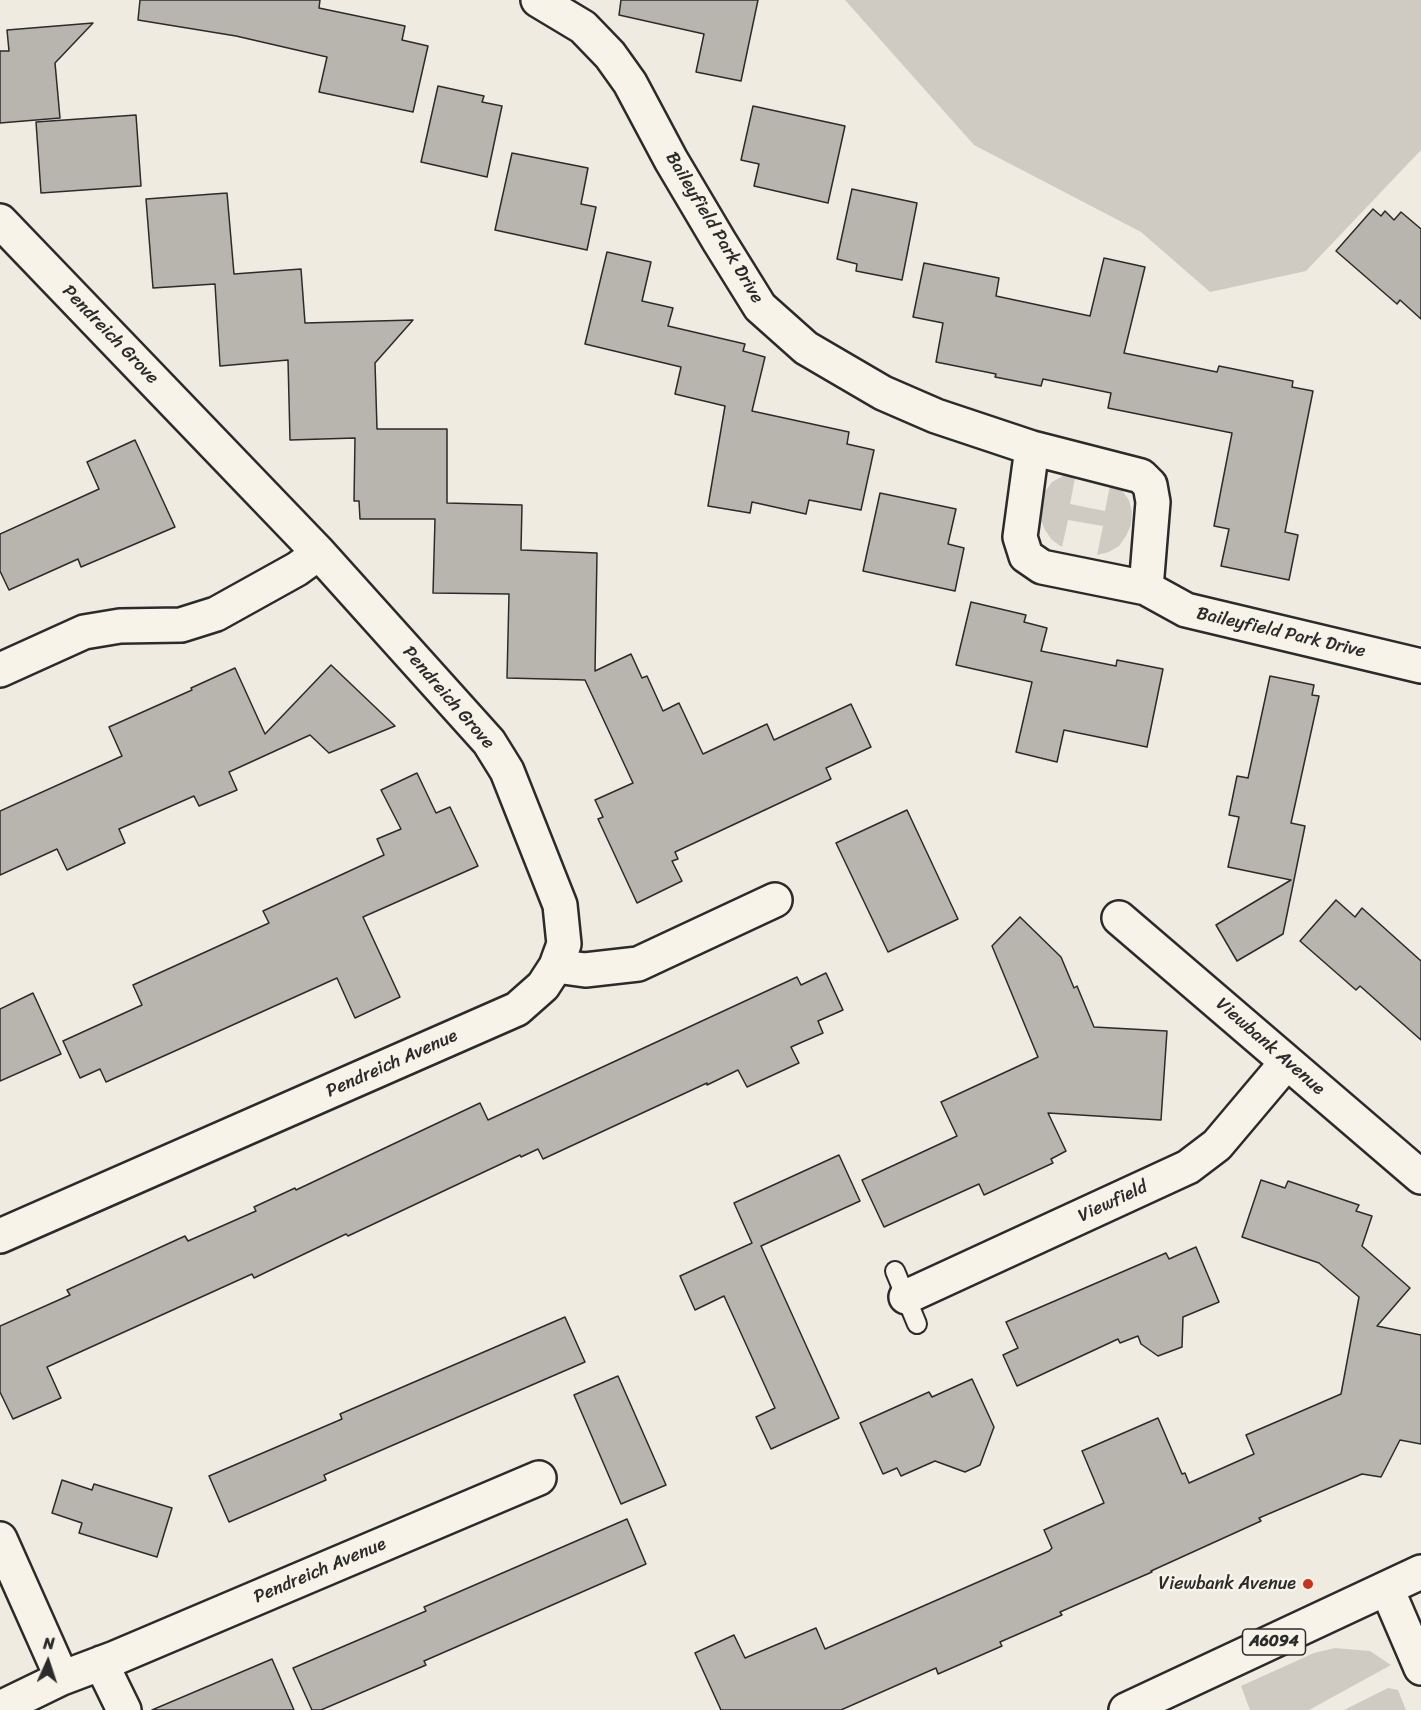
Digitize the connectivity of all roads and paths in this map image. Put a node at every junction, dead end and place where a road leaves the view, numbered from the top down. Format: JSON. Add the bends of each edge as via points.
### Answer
{"nodes":[{"id":1,"x":538,"y":0,"type":"edge"},
{"id":2,"x":0,"y":221,"type":"edge"},
{"id":3,"x":1032,"y":448,"type":"junction"},
{"id":4,"x":319,"y":553,"type":"junction"},
{"id":5,"x":1146,"y":588,"type":"junction"},
{"id":6,"x":1421,"y":666,"type":"edge"},
{"id":7,"x":0,"y":669,"type":"edge"},
{"id":8,"x":775,"y":900,"type":"dead end"},
{"id":9,"x":1119,"y":918,"type":"dead end"},
{"id":10,"x":556,"y":966,"type":"junction"},
{"id":11,"x":1287,"y":1062,"type":"junction"},
{"id":12,"x":1421,"y":1177,"type":"edge"},
{"id":13,"x":0,"y":1236,"type":"edge"},
{"id":14,"x":906,"y":1297,"type":"dead end"},
{"id":15,"x":538,"y":1478,"type":"dead end"},
{"id":16,"x":0,"y":1539,"type":"edge"},
{"id":17,"x":1421,"y":1572,"type":"edge"},
{"id":18,"x":1387,"y":1589,"type":"junction"},
{"id":19,"x":101,"y":1663,"type":"junction"},
{"id":20,"x":1421,"y":1668,"type":"edge"},
{"id":21,"x":62,"y":1678,"type":"junction"},
{"id":22,"x":32,"y":1702,"type":"edge"},
{"id":23,"x":0,"y":1708,"type":"edge"},
{"id":24,"x":124,"y":1710,"type":"edge"},
{"id":25,"x":1126,"y":1710,"type":"edge"}],
"edges":[{"from":1,"to":3,"type":"street","name":"Baileyfield Park Drive","via":[[583,27],[610,55],[760,307],[806,348],[883,393],[936,416]]},
{"from":2,"to":4,"type":"street","name":"Pendreich Grove"},
{"from":3,"to":5,"type":"street","name":"Baileyfield Park Drive","via":[[1141,476],[1149,485],[1153,502]]},
{"from":3,"to":5,"type":"street","name":"Baileyfield Park Drive","via":[[1020,537],[1026,556],[1042,567]]},
{"from":4,"to":7,"type":"street","via":[[216,614],[180,625],[120,626],[84,632]]},
{"from":4,"to":10,"type":"street","name":"Pendreich Grove","via":[[489,742],[507,771],[560,905],[564,944]]},
{"from":5,"to":6,"type":"street","name":"Baileyfield Park Drive","via":[[1186,610]]},
{"from":8,"to":10,"type":"street","via":[[638,964],[585,970]]},
{"from":9,"to":11,"type":"street","name":"Viewbank Avenue"},
{"from":10,"to":13,"type":"street","name":"Pendreich Avenue","via":[[543,986],[517,1009]]},
{"from":11,"to":12,"type":"street","name":"Viewbank Avenue"},
{"from":11,"to":14,"type":"street","name":"Viewfield","via":[[1217,1145],[1188,1167]]},
{"from":15,"to":19,"type":"street","name":"Pendreich Avenue"},
{"from":16,"to":21,"type":"street"},
{"from":17,"to":18,"type":"street","number":"A6094"},
{"from":18,"to":20,"type":"street"},
{"from":18,"to":25,"type":"street","number":"A6094"},
{"from":19,"to":21,"type":"street","name":"Pendreich Avenue"},
{"from":19,"to":24,"type":"street"},
{"from":21,"to":22,"type":"street","name":"Pendreich Avenue"},
{"from":22,"to":23,"type":"street","name":"Pendreich Avenue"}]}
